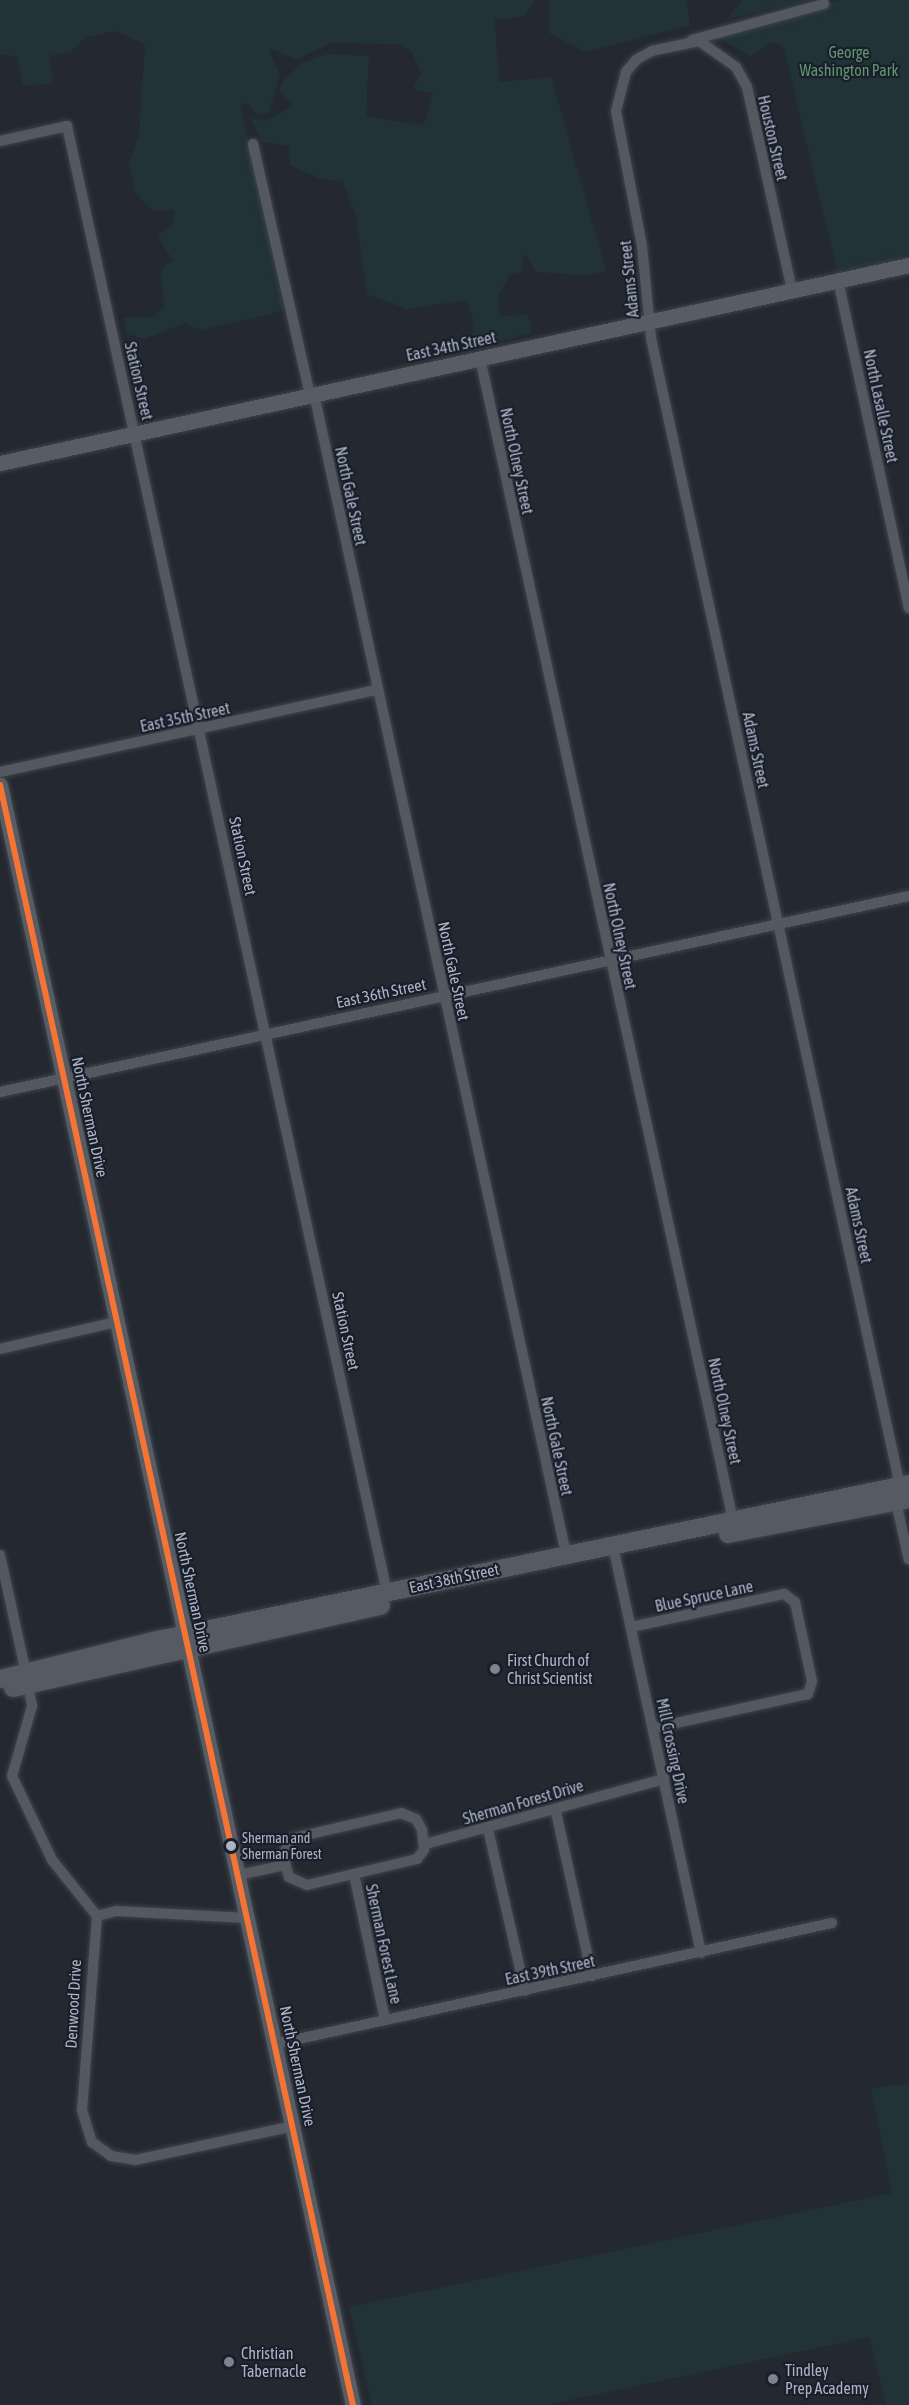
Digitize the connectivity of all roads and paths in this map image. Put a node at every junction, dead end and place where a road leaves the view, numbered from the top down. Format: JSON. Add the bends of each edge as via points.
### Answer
{"nodes":[{"id":1,"x":824,"y":4,"type":"dead end"},
{"id":2,"x":688,"y":41,"type":"junction"},
{"id":3,"x":0,"y":141,"type":"edge"},
{"id":4,"x":253,"y":144,"type":"dead end"},
{"id":5,"x":909,"y":265,"type":"edge"},
{"id":6,"x":838,"y":280,"type":"junction"},
{"id":7,"x":792,"y":290,"type":"junction"},
{"id":8,"x":649,"y":321,"type":"junction"},
{"id":9,"x":480,"y":358,"type":"junction"},
{"id":10,"x":312,"y":394,"type":"junction"},
{"id":11,"x":135,"y":434,"type":"junction"},
{"id":12,"x":0,"y":463,"type":"edge"},
{"id":13,"x":906,"y":575,"type":"edge"},
{"id":14,"x":909,"y":608,"type":"edge"},
{"id":15,"x":377,"y":690,"type":"junction"},
{"id":16,"x":200,"y":729,"type":"junction"},
{"id":17,"x":0,"y":772,"type":"edge"},
{"id":18,"x":0,"y":785,"type":"edge"},
{"id":19,"x":909,"y":896,"type":"edge"},
{"id":20,"x":778,"y":923,"type":"junction"},
{"id":21,"x":610,"y":960,"type":"junction"},
{"id":22,"x":444,"y":995,"type":"junction"},
{"id":23,"x":267,"y":1034,"type":"junction"},
{"id":24,"x":63,"y":1077,"type":"junction"},
{"id":25,"x":0,"y":1092,"type":"edge"},
{"id":26,"x":116,"y":1322,"type":"junction"},
{"id":27,"x":0,"y":1349,"type":"edge"},
{"id":28,"x":904,"y":1492,"type":"edge"},
{"id":29,"x":733,"y":1520,"type":"junction"},
{"id":30,"x":566,"y":1554,"type":"junction"},
{"id":31,"x":0,"y":1555,"type":"edge"},
{"id":32,"x":615,"y":1555,"type":"junction"},
{"id":33,"x":909,"y":1560,"type":"edge"},
{"id":34,"x":387,"y":1592,"type":"junction"},
{"id":35,"x":631,"y":1627,"type":"junction"},
{"id":36,"x":186,"y":1642,"type":"junction"},
{"id":37,"x":0,"y":1679,"type":"edge"},
{"id":38,"x":27,"y":1679,"type":"junction"},
{"id":39,"x":0,"y":1691,"type":"edge"},
{"id":40,"x":653,"y":1728,"type":"junction"},
{"id":41,"x":664,"y":1779,"type":"junction"},
{"id":42,"x":556,"y":1812,"type":"junction"},
{"id":43,"x":488,"y":1829,"type":"junction"},
{"id":44,"x":425,"y":1844,"type":"junction"},
{"id":45,"x":285,"y":1865,"type":"junction"},
{"id":46,"x":354,"y":1874,"type":"junction"},
{"id":47,"x":238,"y":1875,"type":"junction"},
{"id":48,"x":97,"y":1916,"type":"junction"},
{"id":49,"x":247,"y":1918,"type":"junction"},
{"id":50,"x":832,"y":1923,"type":"dead end"},
{"id":51,"x":701,"y":1953,"type":"junction"},
{"id":52,"x":592,"y":1976,"type":"junction"},
{"id":53,"x":525,"y":1991,"type":"junction"},
{"id":54,"x":386,"y":2020,"type":"junction"},
{"id":55,"x":275,"y":2044,"type":"junction"},
{"id":56,"x":292,"y":2126,"type":"junction"},
{"id":57,"x":353,"y":2405,"type":"edge"}],
"edges":[{"from":1,"to":2,"type":"street"},
{"from":2,"to":7,"type":"street","name":"Houston Street","via":[[721,51],[746,85]]},
{"from":2,"to":8,"type":"street","name":"Adams Street","via":[[643,56],[626,72],[616,111],[642,246]]},
{"from":3,"to":11,"type":"street","name":"Station Street","via":[[67,126]]},
{"from":4,"to":10,"type":"street","name":"North Gale Street"},
{"from":5,"to":6,"type":"main road","name":"East 34th Street"},
{"from":6,"to":7,"type":"main road","name":"East 34th Street"},
{"from":6,"to":13,"type":"street","name":"North Lasalle Street"},
{"from":7,"to":8,"type":"main road","name":"East 34th Street"},
{"from":8,"to":9,"type":"main road","name":"East 34th Street"},
{"from":8,"to":20,"type":"street","name":"Adams Street"},
{"from":9,"to":10,"type":"main road","name":"East 34th Street"},
{"from":9,"to":21,"type":"street","name":"North Olney Street"},
{"from":10,"to":11,"type":"main road","name":"East 34th Street"},
{"from":10,"to":15,"type":"street","name":"North Gale Street"},
{"from":11,"to":12,"type":"main road","name":"East 34th Street"},
{"from":11,"to":16,"type":"street","name":"Station Street"},
{"from":13,"to":14,"type":"street","name":"North Lasalle Street"},
{"from":15,"to":16,"type":"street","name":"East 35th Street"},
{"from":15,"to":22,"type":"street","name":"North Gale Street"},
{"from":16,"to":17,"type":"street","name":"East 35th Street"},
{"from":16,"to":23,"type":"street","name":"Station Street"},
{"from":18,"to":24,"type":"main road","name":"North Sherman Drive"},
{"from":19,"to":20,"type":"street","name":"East 36th Street"},
{"from":20,"to":21,"type":"street","name":"East 36th Street"},
{"from":20,"to":28,"type":"street","name":"Adams Street"},
{"from":21,"to":22,"type":"street","name":"East 36th Street"},
{"from":21,"to":29,"type":"street","name":"North Olney Street"},
{"from":22,"to":23,"type":"street","name":"East 36th Street"},
{"from":22,"to":30,"type":"street","name":"North Gale Street"},
{"from":23,"to":24,"type":"street","name":"East 36th Street"},
{"from":23,"to":34,"type":"street","name":"Station Street"},
{"from":24,"to":25,"type":"street","name":"East 36th Street"},
{"from":24,"to":26,"type":"main road","name":"North Sherman Drive"},
{"from":26,"to":27,"type":"street"},
{"from":26,"to":36,"type":"main road","name":"North Sherman Drive"},
{"from":28,"to":29,"type":"main road","name":"East 38th Street"},
{"from":28,"to":32,"type":"main road","name":"East 38th Street"},
{"from":28,"to":33,"type":"street","name":"Adams Street"},
{"from":29,"to":30,"type":"main road","name":"East 38th Street"},
{"from":30,"to":34,"type":"main road","name":"East 38th Street"},
{"from":31,"to":38,"type":"street"},
{"from":32,"to":35,"type":"street","name":"Mill Crossing Drive"},
{"from":32,"to":36,"type":"main road","name":"East 38th Street"},
{"from":34,"to":36,"type":"main road","name":"East 38th Street"},
{"from":35,"to":40,"type":"street","name":"Mill Crossing Drive"},
{"from":35,"to":40,"type":"street","name":"Blue Spruce Lane","via":[[784,1594],[795,1602],[810,1691]]},
{"from":36,"to":38,"type":"main road","name":"East 38th Street"},
{"from":36,"to":47,"type":"main road","name":"North Sherman Drive"},
{"from":37,"to":38,"type":"main road","name":"East 38th Street"},
{"from":38,"to":39,"type":"main road","name":"East 38th Street"},
{"from":38,"to":48,"type":"street","via":[[32,1706],[12,1776],[52,1860]]},
{"from":40,"to":41,"type":"street","name":"Mill Crossing Drive"},
{"from":41,"to":42,"type":"street","name":"Sherman Forest Drive","via":[[610,1791]]},
{"from":41,"to":51,"type":"street","name":"Mill Crossing Drive"},
{"from":42,"to":43,"type":"street","name":"Sherman Forest Drive"},
{"from":42,"to":52,"type":"street"},
{"from":43,"to":44,"type":"street","name":"Sherman Forest Drive"},
{"from":43,"to":53,"type":"street"},
{"from":44,"to":45,"type":"street","via":[[416,1819],[401,1813],[293,1838],[284,1850]]},
{"from":44,"to":46,"type":"street","name":"Sherman Forest Drive","via":[[417,1859]]},
{"from":45,"to":46,"type":"street","name":"Sherman Forest Drive","via":[[289,1877],[307,1885]]},
{"from":45,"to":47,"type":"street"},
{"from":46,"to":54,"type":"street","name":"Sherman Forest Lane"},
{"from":47,"to":49,"type":"main road","name":"North Sherman Drive"},
{"from":48,"to":49,"type":"street","via":[[116,1911]]},
{"from":48,"to":56,"type":"street","name":"Denwood Drive","via":[[82,2115],[92,2142],[111,2156],[135,2160]]},
{"from":49,"to":55,"type":"main road","name":"North Sherman Drive"},
{"from":50,"to":51,"type":"street","name":"East 39th Street"},
{"from":51,"to":52,"type":"street","name":"East 39th Street"},
{"from":52,"to":53,"type":"street","name":"East 39th Street"},
{"from":53,"to":54,"type":"street","name":"East 39th Street"},
{"from":54,"to":55,"type":"street","name":"East 39th Street"},
{"from":55,"to":56,"type":"main road","name":"North Sherman Drive"},
{"from":56,"to":57,"type":"main road","name":"North Sherman Drive"}]}
